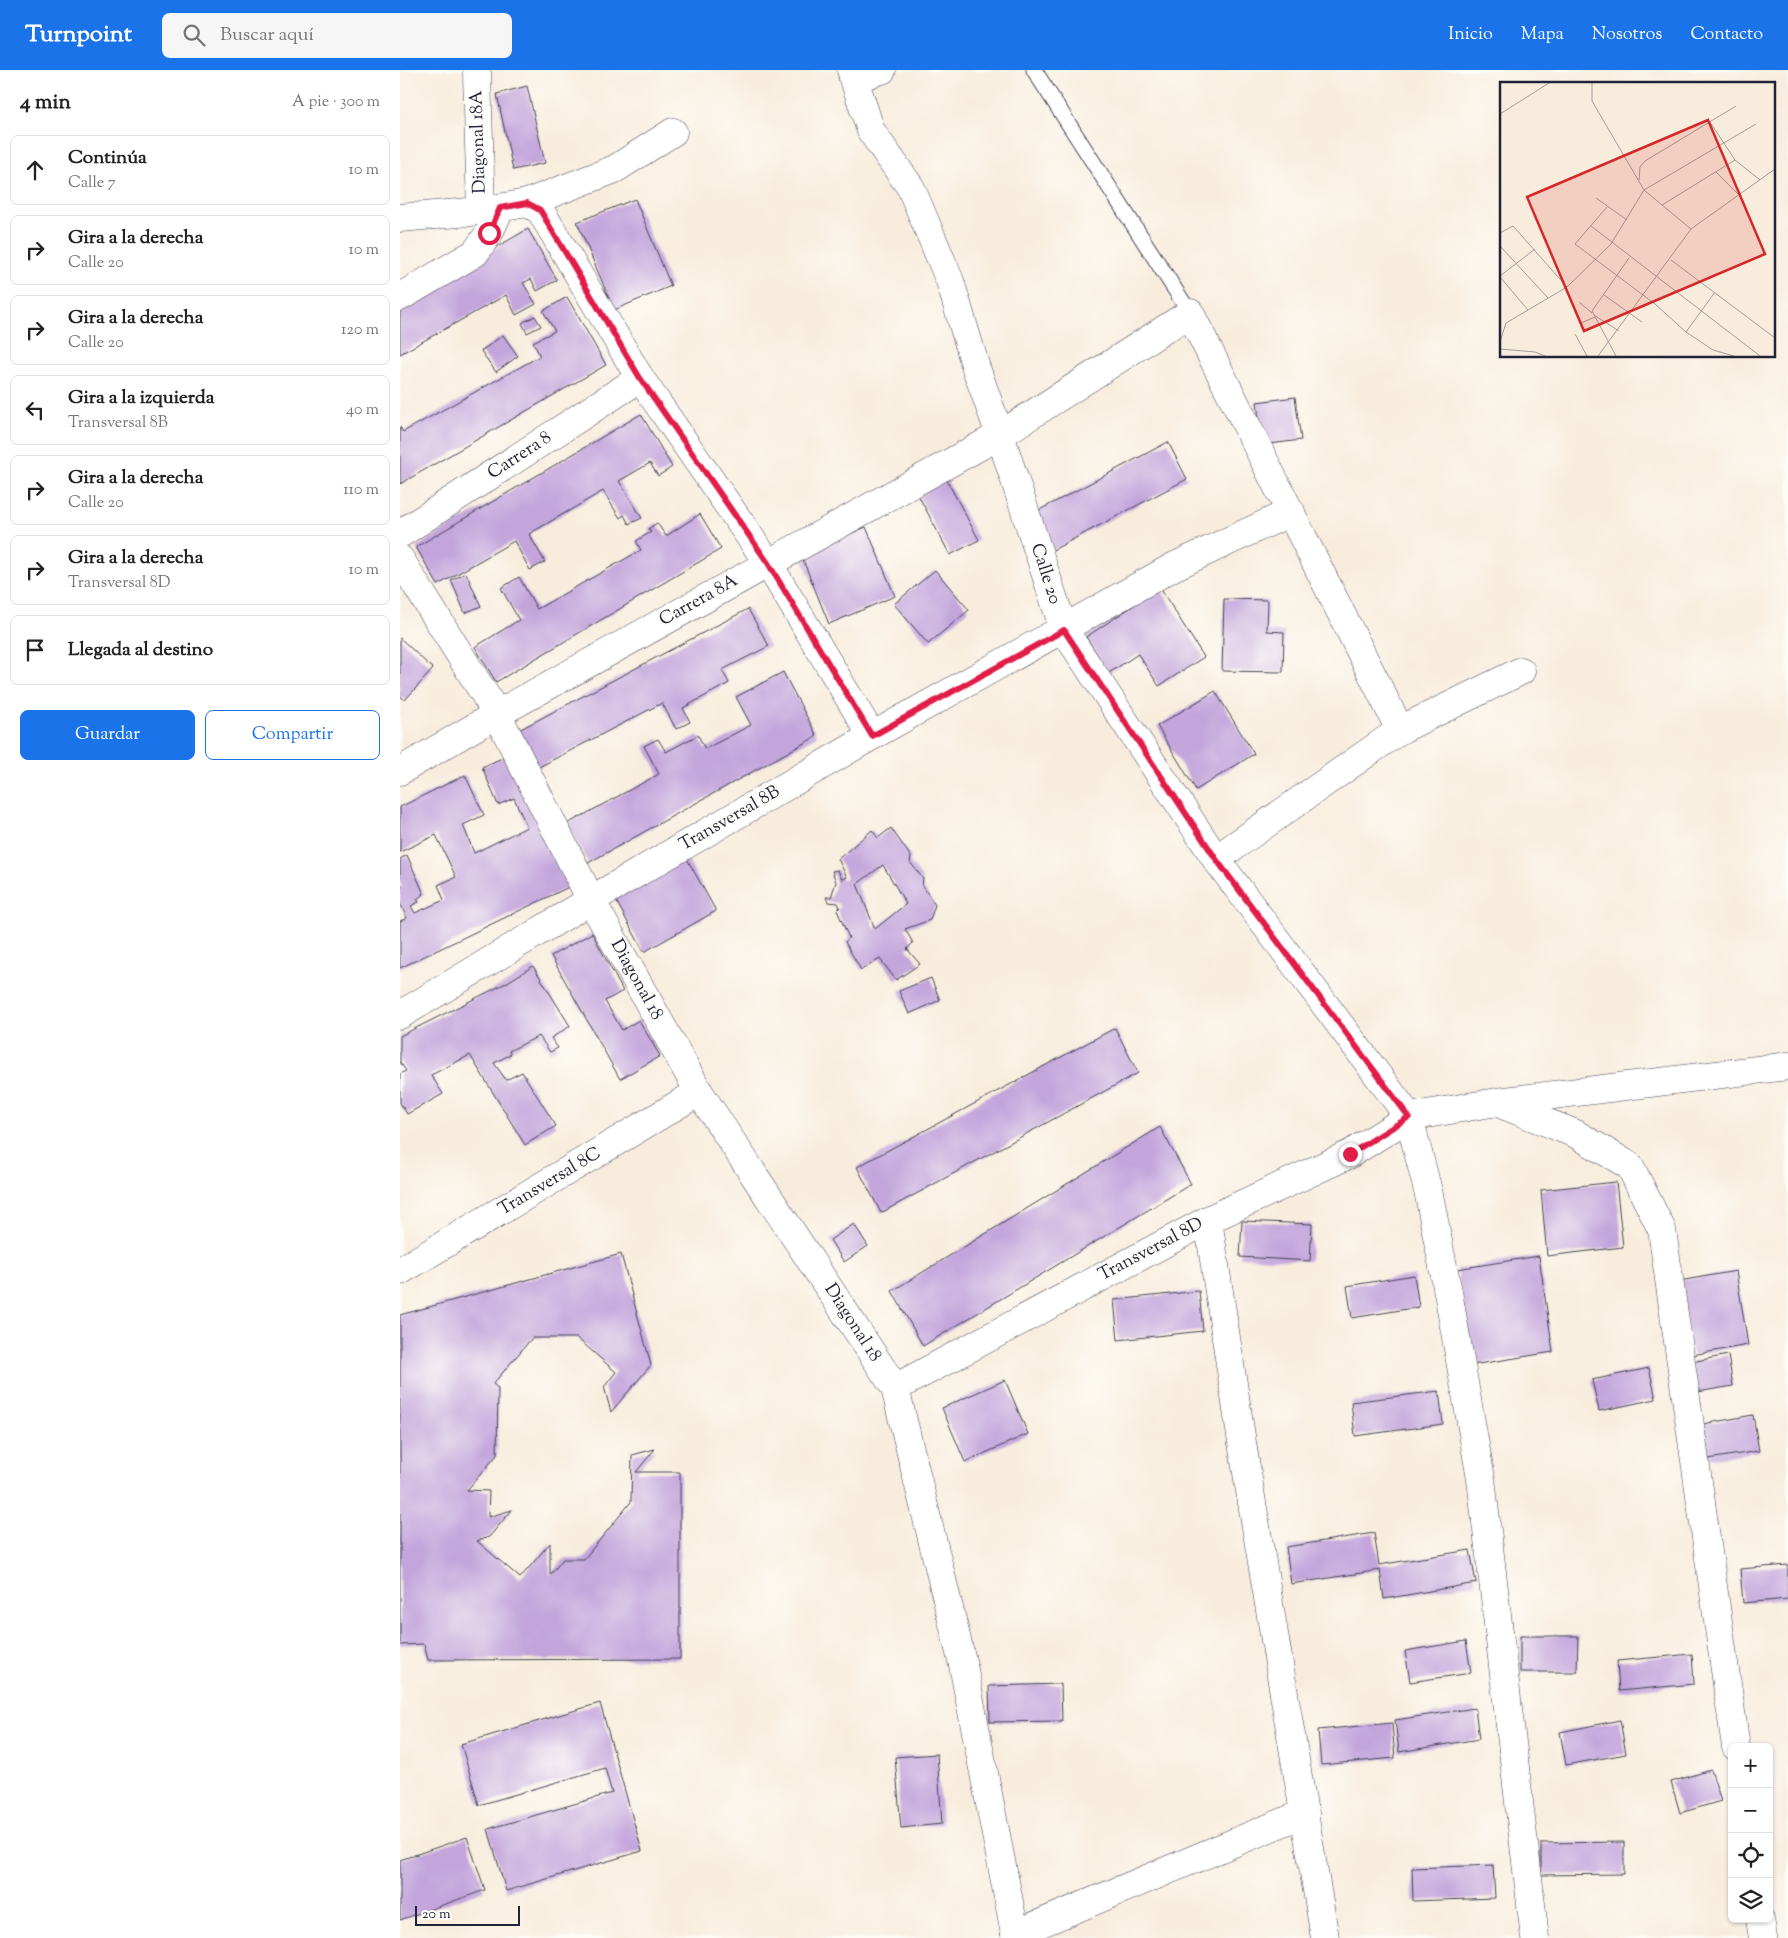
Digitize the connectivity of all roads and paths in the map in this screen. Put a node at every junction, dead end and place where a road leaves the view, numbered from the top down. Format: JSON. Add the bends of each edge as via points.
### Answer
{"nodes":[{"id":1,"x":882,"y":70,"type":"edge"},
{"id":2,"x":1034,"y":70,"type":"edge"},
{"id":3,"x":477,"y":73,"type":"dead end"},
{"id":4,"x":852,"y":74,"type":"edge"},
{"id":5,"x":673,"y":132,"type":"dead end"},
{"id":6,"x":505,"y":207,"type":"junction"},
{"id":7,"x":400,"y":218,"type":"edge"},
{"id":8,"x":400,"y":297,"type":"edge"},
{"id":9,"x":1190,"y":313,"type":"junction"},
{"id":10,"x":640,"y":378,"type":"junction"},
{"id":11,"x":1000,"y":435,"type":"junction"},
{"id":12,"x":1291,"y":512,"type":"junction"},
{"id":13,"x":400,"y":534,"type":"edge"},
{"id":14,"x":400,"y":559,"type":"edge"},
{"id":15,"x":768,"y":563,"type":"junction"},
{"id":16,"x":1064,"y":630,"type":"junction"},
{"id":17,"x":1521,"y":671,"type":"dead end"},
{"id":18,"x":497,"y":714,"type":"junction"},
{"id":19,"x":1400,"y":730,"type":"junction"},
{"id":20,"x":872,"y":736,"type":"junction"},
{"id":21,"x":400,"y":771,"type":"edge"},
{"id":22,"x":1216,"y":859,"type":"junction"},
{"id":23,"x":591,"y":900,"type":"junction"},
{"id":24,"x":400,"y":1015,"type":"edge"},
{"id":25,"x":1788,"y":1066,"type":"edge"},
{"id":26,"x":699,"y":1092,"type":"junction"},
{"id":27,"x":1497,"y":1102,"type":"junction"},
{"id":28,"x":1409,"y":1117,"type":"junction"},
{"id":29,"x":1208,"y":1220,"type":"junction"},
{"id":30,"x":400,"y":1271,"type":"edge"},
{"id":31,"x":895,"y":1388,"type":"junction"},
{"id":32,"x":1735,"y":1743,"type":"edge"},
{"id":33,"x":1305,"y":1813,"type":"junction"},
{"id":34,"x":1761,"y":1923,"type":"edge"},
{"id":35,"x":1016,"y":1936,"type":"edge"},
{"id":36,"x":1325,"y":1938,"type":"edge"},
{"id":37,"x":1535,"y":1938,"type":"edge"},
{"id":38,"x":1763,"y":1938,"type":"edge"}],
"edges":[{"from":1,"to":4,"type":"street"},
{"from":2,"to":9,"type":"lane"},
{"from":3,"to":6,"type":"street","name":"Diagonal 18A"},
{"from":4,"to":11,"type":"street","name":"Calle 20","via":[[871,131],[911,188],[950,281]]},
{"from":5,"to":6,"type":"street","via":[[615,169]]},
{"from":6,"to":7,"type":"street"},
{"from":6,"to":8,"type":"street","via":[[475,252]]},
{"from":6,"to":10,"type":"street","via":[[540,210]]},
{"from":9,"to":11,"type":"street","name":"Carrera 8A"},
{"from":9,"to":12,"type":"street"},
{"from":10,"to":13,"type":"street","name":"Carrera 8"},
{"from":10,"to":15,"type":"street"},
{"from":11,"to":15,"type":"street","name":"Carrera 8A"},
{"from":11,"to":16,"type":"street","name":"Calle 20"},
{"from":12,"to":16,"type":"street","name":"Transversal 8B","via":[[1172,567]]},
{"from":12,"to":19,"type":"street"},
{"from":14,"to":18,"type":"street","name":"Diagonal 18"},
{"from":15,"to":18,"type":"street","name":"Carrera 8A"},
{"from":15,"to":20,"type":"street"},
{"from":16,"to":20,"type":"street","name":"Transversal 8B"},
{"from":16,"to":22,"type":"street","name":"Calle 20"},
{"from":17,"to":19,"type":"street"},
{"from":18,"to":21,"type":"street","name":"Carrera 8A"},
{"from":18,"to":23,"type":"street","name":"Diagonal 18"},
{"from":19,"to":22,"type":"street"},
{"from":20,"to":23,"type":"street","name":"Transversal 8B"},
{"from":22,"to":28,"type":"street","name":"Calle 20"},
{"from":23,"to":24,"type":"street","name":"Transversal 8B"},
{"from":23,"to":26,"type":"street","name":"Diagonal 18"},
{"from":25,"to":27,"type":"street"},
{"from":26,"to":30,"type":"street","name":"Transversal 8C"},
{"from":26,"to":31,"type":"street","name":"Diagonal 18"},
{"from":27,"to":28,"type":"street"},
{"from":27,"to":32,"type":"street","via":[[1576,1134],[1630,1166],[1662,1230]]},
{"from":28,"to":29,"type":"street","name":"Transversal 8D","via":[[1350,1154]]},
{"from":28,"to":37,"type":"street","via":[[1448,1292],[1481,1479]]},
{"from":29,"to":31,"type":"street","name":"Transversal 8D"},
{"from":29,"to":33,"type":"street","via":[[1243,1450]]},
{"from":31,"to":35,"type":"street","name":"Diagonal 18","via":[[963,1666]]},
{"from":33,"to":35,"type":"street"},
{"from":33,"to":36,"type":"street"},
{"from":34,"to":38,"type":"street"}]}
